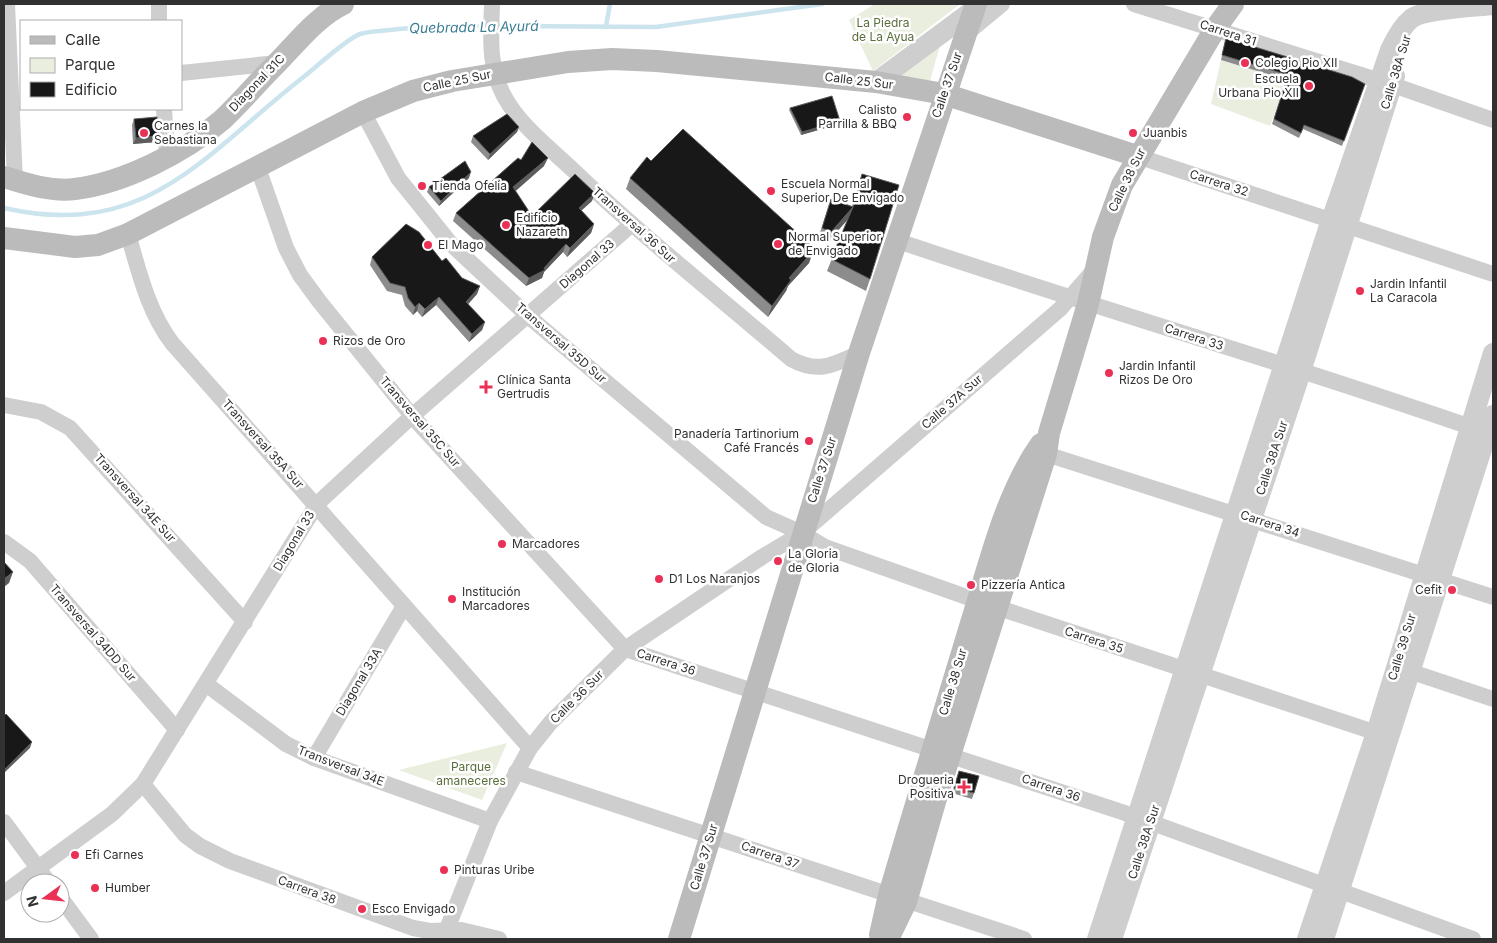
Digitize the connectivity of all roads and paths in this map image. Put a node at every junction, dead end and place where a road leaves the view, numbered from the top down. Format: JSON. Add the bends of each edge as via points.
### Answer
{"nodes":[{"id":1,"x":7,"y":4,"type":"edge"},
{"id":2,"x":159,"y":4,"type":"edge"},
{"id":3,"x":343,"y":4,"type":"edge"},
{"id":4,"x":1002,"y":4,"type":"edge"},
{"id":5,"x":1134,"y":4,"type":"edge"},
{"id":6,"x":1233,"y":4,"type":"edge"},
{"id":7,"x":1493,"y":4,"type":"edge"},
{"id":8,"x":977,"y":6,"type":"edge"},
{"id":9,"x":492,"y":11,"type":"edge"},
{"id":10,"x":159,"y":20,"type":"edge"},
{"id":11,"x":1215,"y":29,"type":"junction"},
{"id":12,"x":965,"y":34,"type":"junction"},
{"id":13,"x":277,"y":63,"type":"junction"},
{"id":14,"x":492,"y":63,"type":"junction"},
{"id":15,"x":182,"y":73,"type":"edge"},
{"id":16,"x":876,"y":82,"type":"junction"},
{"id":17,"x":1386,"y":83,"type":"junction"},
{"id":18,"x":12,"y":86,"type":"edge"},
{"id":19,"x":944,"y":94,"type":"junction"},
{"id":20,"x":164,"y":110,"type":"edge"},
{"id":21,"x":362,"y":112,"type":"junction"},
{"id":22,"x":1493,"y":120,"type":"edge"},
{"id":23,"x":167,"y":156,"type":"junction"},
{"id":24,"x":1137,"y":156,"type":"junction"},
{"id":25,"x":258,"y":168,"type":"junction"},
{"id":26,"x":10,"y":179,"type":"edge"},
{"id":27,"x":1340,"y":222,"type":"junction"},
{"id":28,"x":631,"y":225,"type":"junction"},
{"id":29,"x":128,"y":234,"type":"junction"},
{"id":30,"x":4,"y":238,"type":"edge"},
{"id":31,"x":895,"y":240,"type":"junction"},
{"id":32,"x":1493,"y":274,"type":"edge"},
{"id":33,"x":1079,"y":301,"type":"junction"},
{"id":34,"x":528,"y":316,"type":"junction"},
{"id":35,"x":858,"y":353,"type":"junction"},
{"id":36,"x":1493,"y":353,"type":"edge"},
{"id":37,"x":1293,"y":368,"type":"junction"},
{"id":38,"x":4,"y":405,"type":"edge"},
{"id":39,"x":412,"y":416,"type":"junction"},
{"id":40,"x":1486,"y":427,"type":"edge"},
{"id":41,"x":1048,"y":444,"type":"junction"},
{"id":42,"x":316,"y":504,"type":"junction"},
{"id":43,"x":1244,"y":516,"type":"junction"},
{"id":44,"x":802,"y":532,"type":"junction"},
{"id":45,"x":4,"y":542,"type":"edge"},
{"id":46,"x":1432,"y":577,"type":"junction"},
{"id":47,"x":1493,"y":598,"type":"edge"},
{"id":48,"x":987,"y":604,"type":"junction"},
{"id":49,"x":404,"y":606,"type":"junction"},
{"id":50,"x":245,"y":622,"type":"junction"},
{"id":51,"x":625,"y":648,"type":"junction"},
{"id":52,"x":1403,"y":669,"type":"junction"},
{"id":53,"x":1191,"y":672,"type":"junction"},
{"id":54,"x":206,"y":684,"type":"junction"},
{"id":55,"x":756,"y":692,"type":"junction"},
{"id":56,"x":1493,"y":699,"type":"edge"},
{"id":57,"x":177,"y":730,"type":"junction"},
{"id":58,"x":1383,"y":735,"type":"junction"},
{"id":59,"x":530,"y":748,"type":"junction"},
{"id":60,"x":942,"y":752,"type":"junction"},
{"id":61,"x":314,"y":758,"type":"junction"},
{"id":62,"x":516,"y":772,"type":"junction"},
{"id":63,"x":143,"y":784,"type":"junction"},
{"id":64,"x":1144,"y":820,"type":"junction"},
{"id":65,"x":490,"y":821,"type":"junction"},
{"id":66,"x":4,"y":822,"type":"edge"},
{"id":67,"x":711,"y":835,"type":"junction"},
{"id":68,"x":38,"y":868,"type":"junction"},
{"id":69,"x":42,"y":873,"type":"edge"},
{"id":70,"x":1332,"y":888,"type":"junction"},
{"id":71,"x":4,"y":893,"type":"edge"},
{"id":72,"x":897,"y":898,"type":"junction"},
{"id":73,"x":70,"y":910,"type":"edge"},
{"id":74,"x":445,"y":935,"type":"edge"},
{"id":75,"x":92,"y":939,"type":"edge"},
{"id":76,"x":499,"y":939,"type":"edge"},
{"id":77,"x":679,"y":939,"type":"edge"},
{"id":78,"x":879,"y":939,"type":"edge"},
{"id":79,"x":888,"y":939,"type":"edge"},
{"id":80,"x":1024,"y":939,"type":"edge"},
{"id":81,"x":1097,"y":939,"type":"edge"},
{"id":82,"x":1112,"y":939,"type":"edge"},
{"id":83,"x":1307,"y":939,"type":"edge"},
{"id":84,"x":1324,"y":939,"type":"edge"},
{"id":85,"x":1473,"y":939,"type":"edge"}],
"edges":[{"from":1,"to":18,"type":"street"},
{"from":2,"to":10,"type":"street"},
{"from":3,"to":13,"type":"main road","name":"Diagonal 31C","via":[[314,25]]},
{"from":4,"to":12,"type":"street"},
{"from":5,"to":11,"type":"street","name":"Carrera 31"},
{"from":6,"to":11,"type":"main road","name":"Calle 38 Sur"},
{"from":7,"to":17,"type":"street","name":"Calle 38A Sur","via":[[1412,18],[1396,36]]},
{"from":8,"to":12,"type":"main road","name":"Calle 37 Sur"},
{"from":8,"to":16,"type":"street"},
{"from":9,"to":14,"type":"street","name":"Transversal 36 Sur"},
{"from":11,"to":17,"type":"street","name":"Carrera 31"},
{"from":11,"to":24,"type":"main road","name":"Calle 38 Sur"},
{"from":12,"to":19,"type":"main road","name":"Calle 37 Sur"},
{"from":13,"to":15,"type":"street"},
{"from":13,"to":23,"type":"main road","name":"Diagonal 31C","via":[[222,119]]},
{"from":14,"to":16,"type":"main road","name":"Calle 25 Sur","via":[[657,60]]},
{"from":14,"to":21,"type":"main road","name":"Calle 25 Sur"},
{"from":14,"to":28,"type":"street","name":"Transversal 36 Sur","via":[[504,97],[525,124]]},
{"from":16,"to":19,"type":"main road","name":"Calle 25 Sur"},
{"from":17,"to":22,"type":"street","name":"Carrera 31"},
{"from":17,"to":27,"type":"street","name":"Calle 38A Sur"},
{"from":18,"to":26,"type":"street"},
{"from":19,"to":24,"type":"main road","name":"Carrera 32"},
{"from":19,"to":31,"type":"main road","name":"Calle 37 Sur"},
{"from":20,"to":23,"type":"street"},
{"from":21,"to":25,"type":"main road","name":"Calle 25 Sur"},
{"from":21,"to":34,"type":"street","name":"Transversal 35D Sur","via":[[398,178],[421,209],[452,244]]},
{"from":23,"to":26,"type":"main road","name":"Diagonal 31C","via":[[118,178],[74,189],[44,188]]},
{"from":24,"to":27,"type":"street","name":"Carrera 32"},
{"from":24,"to":33,"type":"main road","name":"Calle 38 Sur","via":[[1110,213],[1096,266]]},
{"from":25,"to":29,"type":"main road","name":"Calle 25 Sur"},
{"from":25,"to":39,"type":"street","name":"Transversal 35C Sur","via":[[286,248],[300,275]]},
{"from":27,"to":32,"type":"street","name":"Carrera 32"},
{"from":27,"to":37,"type":"street","name":"Calle 38A Sur"},
{"from":28,"to":34,"type":"street","name":"Diagonal 33"},
{"from":28,"to":35,"type":"street","name":"Transversal 36 Sur","via":[[791,359],[811,368],[823,367]]},
{"from":29,"to":30,"type":"main road","name":"Calle 25 Sur","via":[[98,245],[75,247]]},
{"from":29,"to":42,"type":"street","name":"Transversal 35A Sur","via":[[159,325]]},
{"from":31,"to":33,"type":"street","name":"Carrera 33"},
{"from":31,"to":35,"type":"main road","name":"Calle 37 Sur"},
{"from":33,"to":37,"type":"street","name":"Carrera 33"},
{"from":33,"to":41,"type":"main road","name":"Calle 38 Sur"},
{"from":33,"to":44,"type":"street","name":"Calle 37A Sur"},
{"from":34,"to":39,"type":"street","name":"Diagonal 33"},
{"from":34,"to":44,"type":"street","name":"Transversal 35D Sur","via":[[766,517]]},
{"from":35,"to":44,"type":"main road","name":"Calle 37 Sur"},
{"from":36,"to":40,"type":"street","name":"Calle 39 Sur"},
{"from":37,"to":40,"type":"street","name":"Carrera 33"},
{"from":37,"to":43,"type":"street","name":"Calle 38A Sur"},
{"from":38,"to":50,"type":"street","name":"Transversal 34E Sur","via":[[41,412],[70,428]]},
{"from":39,"to":42,"type":"street","name":"Diagonal 33"},
{"from":39,"to":51,"type":"street","name":"Transversal 35C Sur"},
{"from":40,"to":46,"type":"street","name":"Calle 39 Sur"},
{"from":41,"to":43,"type":"street","name":"Carrera 34"},
{"from":41,"to":48,"type":"main road","name":"Calle 38 Sur","via":[[1030,462],[1015,491]]},
{"from":42,"to":49,"type":"street","name":"Transversal 35A Sur"},
{"from":42,"to":50,"type":"street","name":"Diagonal 33"},
{"from":43,"to":46,"type":"street","name":"Carrera 34"},
{"from":43,"to":53,"type":"street","name":"Calle 38A Sur"},
{"from":44,"to":48,"type":"street","name":"Carrera 35","via":[[825,547]]},
{"from":44,"to":51,"type":"street","name":"Calle 36 Sur"},
{"from":44,"to":55,"type":"main road","name":"Calle 37 Sur"},
{"from":45,"to":57,"type":"street","name":"Transversal 34DD Sur","via":[[30,561]]},
{"from":46,"to":47,"type":"street","name":"Carrera 34"},
{"from":46,"to":52,"type":"street","name":"Calle 39 Sur"},
{"from":48,"to":53,"type":"street","name":"Carrera 35"},
{"from":48,"to":60,"type":"main road","name":"Calle 38 Sur"},
{"from":49,"to":59,"type":"street","name":"Transversal 35A Sur"},
{"from":49,"to":61,"type":"street","name":"Diagonal 33A"},
{"from":50,"to":54,"type":"street","name":"Diagonal 33"},
{"from":51,"to":55,"type":"street","name":"Carrera 36"},
{"from":51,"to":59,"type":"street","name":"Calle 36 Sur","via":[[551,722]]},
{"from":52,"to":56,"type":"street"},
{"from":52,"to":58,"type":"street","name":"Calle 39 Sur"},
{"from":53,"to":58,"type":"street","name":"Carrera 35"},
{"from":53,"to":64,"type":"street","name":"Calle 38A Sur"},
{"from":54,"to":57,"type":"street","name":"Diagonal 33"},
{"from":54,"to":61,"type":"street","name":"Transversal 34E","via":[[286,744]]},
{"from":55,"to":60,"type":"street","name":"Carrera 36"},
{"from":55,"to":67,"type":"main road","name":"Calle 37 Sur"},
{"from":57,"to":63,"type":"street","name":"Diagonal 33"},
{"from":58,"to":70,"type":"street","name":"Calle 39 Sur"},
{"from":59,"to":62,"type":"street","name":"Calle 36 Sur"},
{"from":60,"to":64,"type":"street","name":"Carrera 36"},
{"from":60,"to":72,"type":"main road","name":"Calle 38 Sur"},
{"from":61,"to":65,"type":"street","name":"Transversal 34E"},
{"from":62,"to":65,"type":"street","name":"Calle 36 Sur"},
{"from":62,"to":67,"type":"street","name":"Carrera 37"},
{"from":63,"to":68,"type":"street","name":"Diagonal 33","via":[[112,814]]},
{"from":63,"to":74,"type":"street","name":"Carrera 38","via":[[185,834],[200,846],[412,928]]},
{"from":64,"to":70,"type":"street","name":"Carrera 36"},
{"from":64,"to":81,"type":"street","name":"Calle 38A Sur"},
{"from":64,"to":82,"type":"street","name":"Calle 38A Sur"},
{"from":65,"to":74,"type":"street","name":"Calle 36 Sur"},
{"from":66,"to":68,"type":"street"},
{"from":67,"to":72,"type":"street","name":"Carrera 37"},
{"from":67,"to":77,"type":"main road","name":"Calle 37 Sur"},
{"from":68,"to":69,"type":"street"},
{"from":68,"to":71,"type":"street","name":"Diagonal 33"},
{"from":70,"to":83,"type":"street","name":"Calle 39 Sur"},
{"from":70,"to":84,"type":"street","name":"Calle 39 Sur"},
{"from":70,"to":85,"type":"street","name":"Carrera 36"},
{"from":72,"to":78,"type":"main road","name":"Calle 38 Sur"},
{"from":72,"to":79,"type":"main road","name":"Calle 38 Sur"},
{"from":72,"to":80,"type":"street","name":"Carrera 37"},
{"from":73,"to":75,"type":"street"},
{"from":74,"to":76,"type":"street","name":"Carrera 38","via":[[479,933]]}]}
